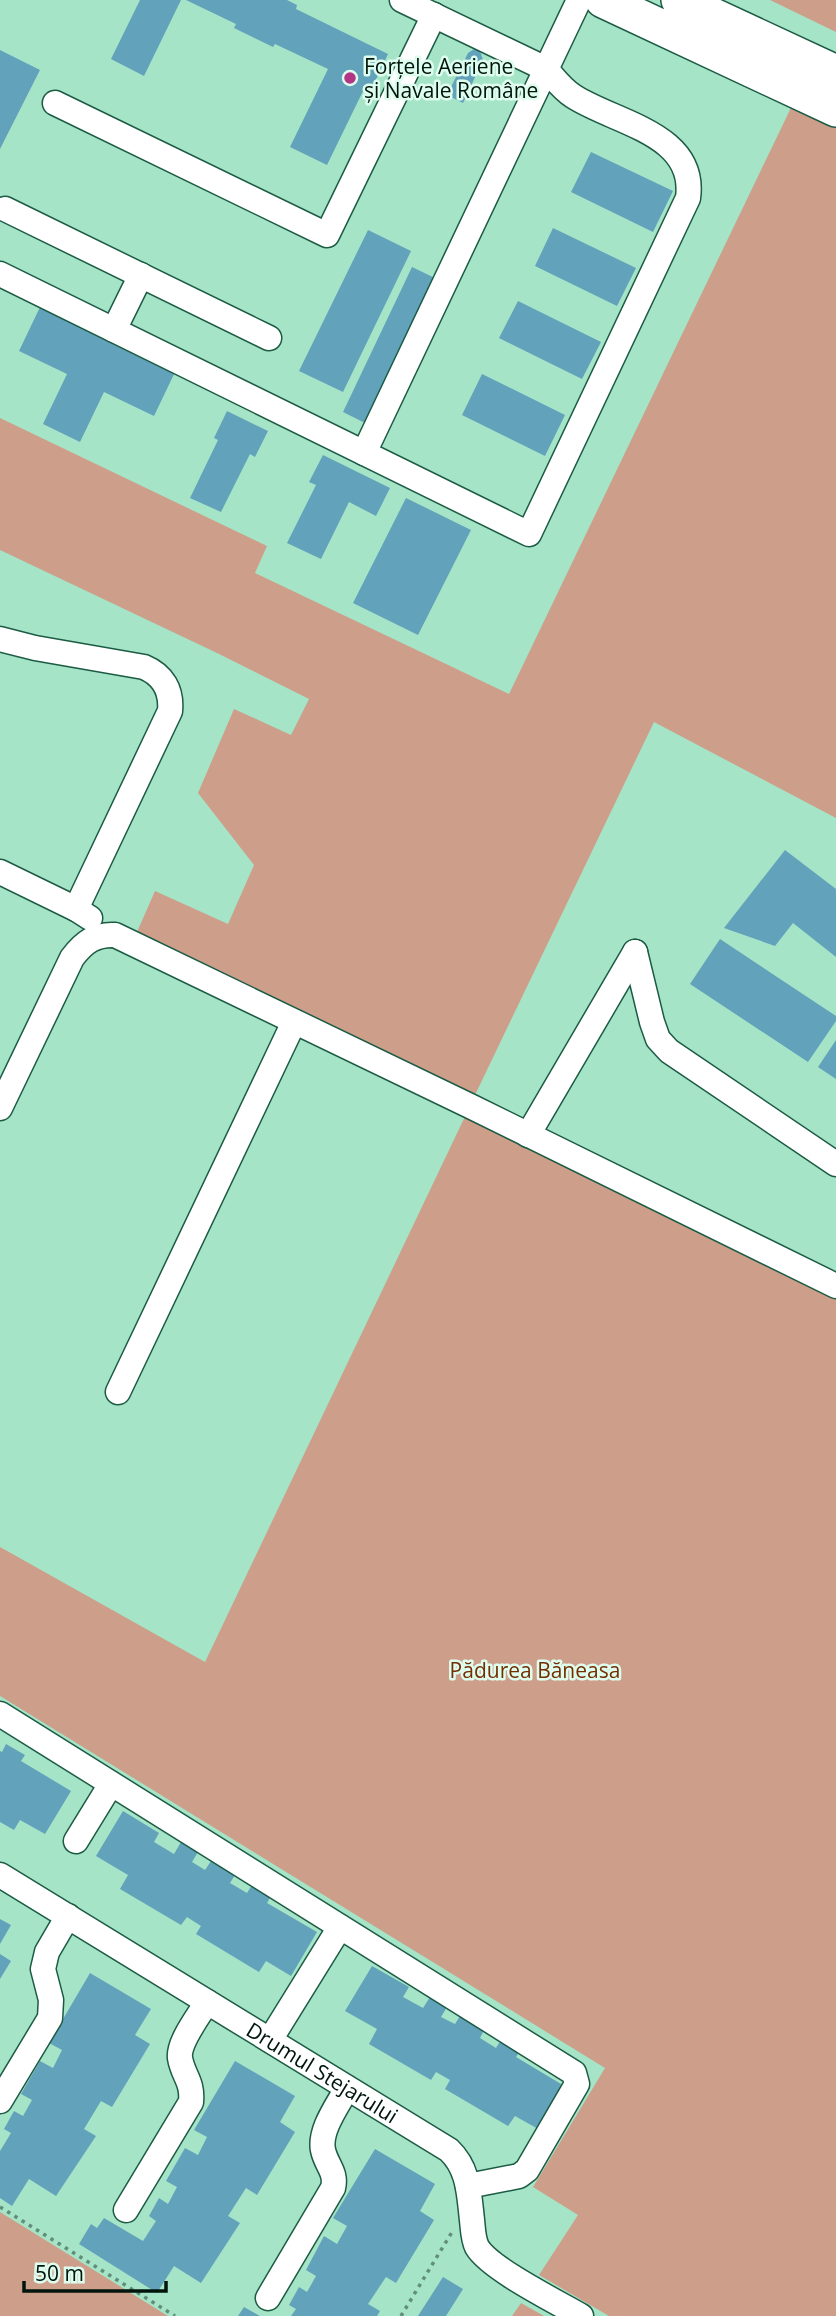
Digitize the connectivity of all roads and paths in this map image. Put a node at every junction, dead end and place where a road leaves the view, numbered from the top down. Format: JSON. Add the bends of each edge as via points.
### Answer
{"nodes":[{"id":1,"x":402,"y":0,"type":"edge"},
{"id":2,"x":579,"y":0,"type":"edge"},
{"id":3,"x":603,"y":0,"type":"edge"},
{"id":4,"x":679,"y":0,"type":"edge"},
{"id":5,"x":434,"y":15,"type":"junction"},
{"id":6,"x":546,"y":69,"type":"junction"},
{"id":7,"x":836,"y":74,"type":"edge"},
{"id":8,"x":55,"y":103,"type":"dead end"},
{"id":9,"x":836,"y":109,"type":"edge"},
{"id":10,"x":5,"y":209,"type":"dead end"},
{"id":11,"x":0,"y":274,"type":"edge"},
{"id":12,"x":141,"y":275,"type":"junction"},
{"id":13,"x":114,"y":330,"type":"junction"},
{"id":14,"x":269,"y":338,"type":"dead end"},
{"id":15,"x":364,"y":453,"type":"junction"},
{"id":16,"x":0,"y":639,"type":"edge"},
{"id":17,"x":0,"y":872,"type":"edge"},
{"id":18,"x":76,"y":909,"type":"junction"},
{"id":19,"x":116,"y":935,"type":"junction"},
{"id":20,"x":294,"y":1022,"type":"junction"},
{"id":21,"x":0,"y":1108,"type":"edge"},
{"id":22,"x":528,"y":1135,"type":"junction"},
{"id":23,"x":836,"y":1164,"type":"edge"},
{"id":24,"x":836,"y":1286,"type":"edge"},
{"id":25,"x":118,"y":1392,"type":"dead end"},
{"id":26,"x":0,"y":1714,"type":"edge"},
{"id":27,"x":111,"y":1784,"type":"junction"},
{"id":28,"x":76,"y":1841,"type":"dead end"},
{"id":29,"x":0,"y":1875,"type":"edge"},
{"id":30,"x":68,"y":1916,"type":"junction"},
{"id":31,"x":340,"y":1927,"type":"junction"},
{"id":32,"x":207,"y":2002,"type":"junction"},
{"id":33,"x":270,"y":2040,"type":"junction"},
{"id":34,"x":347,"y":2088,"type":"junction"},
{"id":35,"x":0,"y":2101,"type":"edge"},
{"id":36,"x":469,"y":2195,"type":"junction"},
{"id":37,"x":0,"y":2207,"type":"edge"},
{"id":38,"x":126,"y":2210,"type":"dead end"},
{"id":39,"x":268,"y":2298,"type":"dead end"},
{"id":40,"x":175,"y":2316,"type":"edge"},
{"id":41,"x":401,"y":2316,"type":"edge"},
{"id":42,"x":581,"y":2316,"type":"edge"}],
"edges":[{"from":1,"to":5,"type":"street"},
{"from":2,"to":6,"type":"street"},
{"from":3,"to":9,"type":"highway"},
{"from":4,"to":7,"type":"highway"},
{"from":5,"to":6,"type":"street"},
{"from":5,"to":8,"type":"street","via":[[327,235]]},
{"from":6,"to":15,"type":"street"},
{"from":6,"to":15,"type":"street","via":[[575,97],[662,140],[679,155],[690,189],[677,223],[529,534]]},
{"from":10,"to":12,"type":"street"},
{"from":11,"to":13,"type":"street"},
{"from":12,"to":13,"type":"street"},
{"from":12,"to":14,"type":"street"},
{"from":13,"to":15,"type":"street"},
{"from":16,"to":18,"type":"street","via":[[144,667],[158,674],[168,688],[170,711]]},
{"from":17,"to":18,"type":"street"},
{"from":18,"to":19,"type":"street"},
{"from":19,"to":20,"type":"street"},
{"from":19,"to":21,"type":"street","via":[[101,934],[89,940],[72,958]]},
{"from":20,"to":22,"type":"street"},
{"from":20,"to":25,"type":"street"},
{"from":22,"to":23,"type":"street","via":[[635,951],[658,1039],[669,1051]]},
{"from":22,"to":24,"type":"street"},
{"from":26,"to":27,"type":"street"},
{"from":27,"to":28,"type":"street"},
{"from":27,"to":31,"type":"street"},
{"from":29,"to":30,"type":"street","name":"Drumul Stejarului"},
{"from":30,"to":32,"type":"street","name":"Drumul Stejarului"},
{"from":30,"to":35,"type":"street","via":[[47,1952],[43,1969],[51,2000],[50,2018]]},
{"from":31,"to":33,"type":"street"},
{"from":31,"to":36,"type":"street","via":[[577,2078],[578,2084],[527,2170]]},
{"from":32,"to":33,"type":"street","name":"Drumul Stejarului"},
{"from":32,"to":38,"type":"street","via":[[180,2050],[191,2102]]},
{"from":33,"to":34,"type":"street","name":"Drumul Stejarului"},
{"from":34,"to":36,"type":"street","name":"Drumul Stejarului","via":[[449,2150],[462,2165]]},
{"from":34,"to":39,"type":"street","via":[[323,2138],[334,2174],[333,2188]]},
{"from":36,"to":41,"type":"path"},
{"from":36,"to":42,"type":"street","name":"Drumul Stejarului","via":[[474,2236],[484,2255]]},
{"from":37,"to":40,"type":"path"}]}
